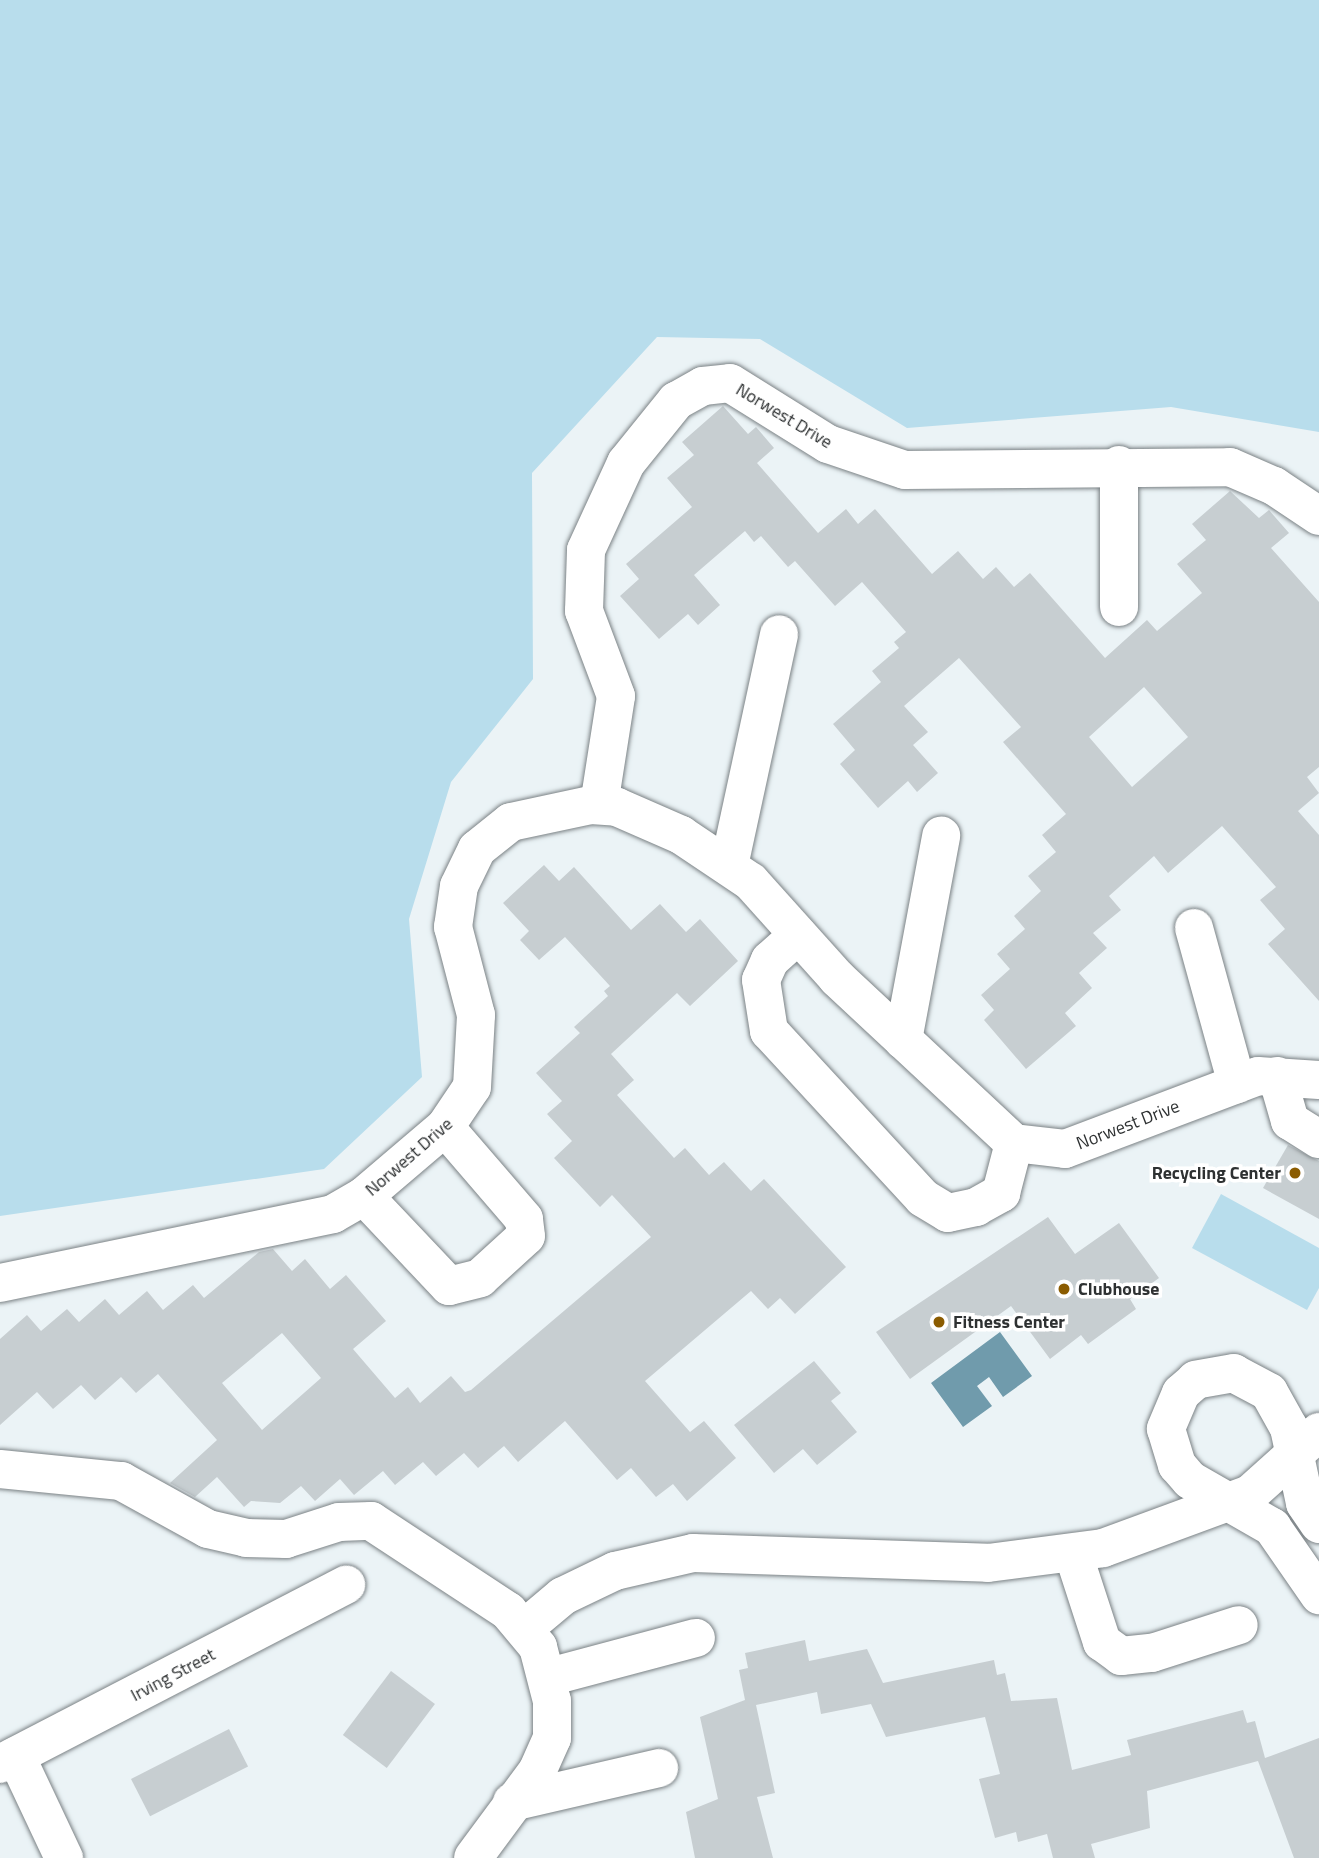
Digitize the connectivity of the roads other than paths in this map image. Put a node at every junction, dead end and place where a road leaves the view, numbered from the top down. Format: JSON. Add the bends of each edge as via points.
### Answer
{"nodes":[{"id":1,"x":1119,"y":465,"type":"junction"},
{"id":2,"x":1319,"y":516,"type":"edge"},
{"id":3,"x":1119,"y":607,"type":"dead end"},
{"id":4,"x":779,"y":634,"type":"dead end"},
{"id":5,"x":599,"y":805,"type":"junction"},
{"id":6,"x":941,"y":836,"type":"dead end"},
{"id":7,"x":729,"y":866,"type":"junction"},
{"id":8,"x":1194,"y":928,"type":"dead end"},
{"id":9,"x":798,"y":935,"type":"junction"},
{"id":10,"x":904,"y":1040,"type":"junction"},
{"id":11,"x":1303,"y":1080,"type":"edge"},
{"id":12,"x":1237,"y":1084,"type":"junction"},
{"id":13,"x":445,"y":1127,"type":"junction"},
{"id":14,"x":1319,"y":1139,"type":"edge"},
{"id":15,"x":1014,"y":1143,"type":"junction"},
{"id":16,"x":363,"y":1196,"type":"junction"},
{"id":17,"x":0,"y":1283,"type":"edge"},
{"id":18,"x":1308,"y":1443,"type":"edge"},
{"id":19,"x":0,"y":1469,"type":"edge"},
{"id":20,"x":1232,"y":1503,"type":"junction"},
{"id":21,"x":1319,"y":1524,"type":"edge"},
{"id":22,"x":1073,"y":1553,"type":"junction"},
{"id":23,"x":346,"y":1585,"type":"dead end"},
{"id":24,"x":1319,"y":1595,"type":"edge"},
{"id":25,"x":1239,"y":1625,"type":"dead end"},
{"id":26,"x":526,"y":1627,"type":"junction"},
{"id":27,"x":696,"y":1638,"type":"dead end"},
{"id":28,"x":549,"y":1677,"type":"junction"},
{"id":29,"x":8,"y":1760,"type":"edge"},
{"id":30,"x":659,"y":1768,"type":"dead end"},
{"id":31,"x":512,"y":1802,"type":"junction"},
{"id":32,"x":64,"y":1858,"type":"edge"},
{"id":33,"x":473,"y":1858,"type":"edge"}],
"edges":[{"from":1,"to":2,"type":"street","name":"Norwest Drive","via":[[1230,467],[1258,477]]},
{"from":1,"to":3,"type":"street"},
{"from":1,"to":5,"type":"street","name":"Norwest Drive","via":[[905,470],[828,444],[730,383],[690,392],[626,463],[586,550],[584,611],[616,696]]},
{"from":4,"to":7,"type":"street"},
{"from":5,"to":7,"type":"street","via":[[681,835]]},
{"from":5,"to":13,"type":"street","name":"Norwest Drive","via":[[511,821],[491,834],[467,866],[453,927],[474,1002],[477,1062],[467,1099]]},
{"from":6,"to":10,"type":"street"},
{"from":7,"to":9,"type":"street"},
{"from":8,"to":12,"type":"street"},
{"from":9,"to":10,"type":"street"},
{"from":9,"to":15,"type":"street","via":[[771,960],[761,980],[769,1031],[923,1198],[948,1213],[976,1208],[1001,1193]]},
{"from":10,"to":15,"type":"street"},
{"from":11,"to":12,"type":"street","name":"Norwest Drive"},
{"from":11,"to":14,"type":"street","via":[[1290,1121]]},
{"from":12,"to":15,"type":"street","name":"Norwest Drive","via":[[1065,1149]]},
{"from":13,"to":16,"type":"street","name":"Norwest Drive"},
{"from":13,"to":16,"type":"street","via":[[524,1219],[526,1236],[480,1278],[449,1286]]},
{"from":16,"to":17,"type":"street","name":"Norwest Drive","via":[[333,1213]]},
{"from":18,"to":20,"type":"street"},
{"from":18,"to":20,"type":"street","via":[[1253,1380],[1214,1374],[1196,1380],[1171,1409],[1169,1448],[1190,1480]]},
{"from":18,"to":21,"type":"street","via":[[1306,1503]]},
{"from":19,"to":26,"type":"street","via":[[121,1481],[208,1529],[246,1538],[286,1539],[339,1522],[371,1521]]},
{"from":20,"to":22,"type":"street","via":[[1132,1539]]},
{"from":20,"to":24,"type":"street","via":[[1272,1527]]},
{"from":22,"to":25,"type":"street","via":[[1102,1642],[1121,1656],[1152,1653]]},
{"from":22,"to":26,"type":"street","via":[[968,1563],[693,1553],[615,1570],[564,1596]]},
{"from":23,"to":29,"type":"street","name":"Irving Street"},
{"from":26,"to":28,"type":"street"},
{"from":27,"to":28,"type":"street"},
{"from":28,"to":31,"type":"street","via":[[553,1723],[548,1755]]},
{"from":29,"to":32,"type":"street"},
{"from":30,"to":31,"type":"street"},
{"from":31,"to":33,"type":"street"}]}
